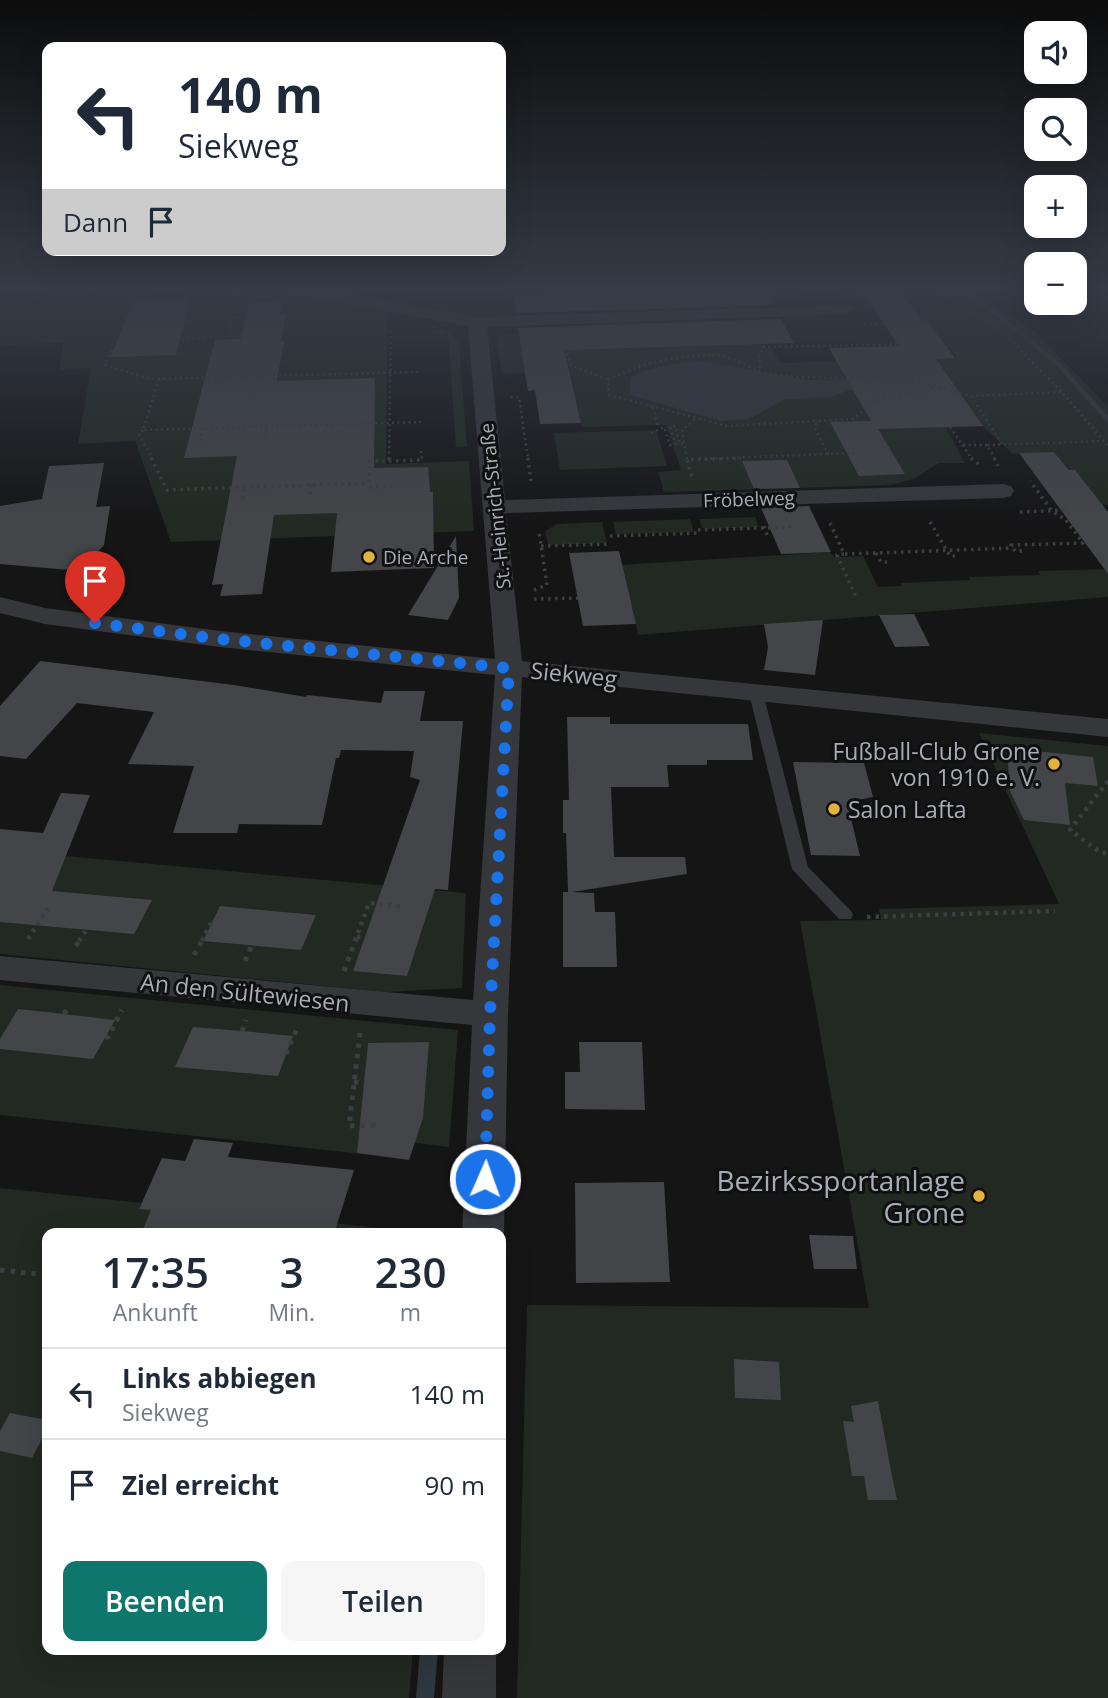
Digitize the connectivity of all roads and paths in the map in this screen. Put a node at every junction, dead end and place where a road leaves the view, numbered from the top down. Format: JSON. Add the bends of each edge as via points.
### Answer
{"nodes":[{"id":1,"x":116,"y":368,"type":"edge"},
{"id":2,"x":390,"y":368,"type":"edge"},
{"id":3,"x":481,"y":368,"type":"edge"},
{"id":4,"x":579,"y":368,"type":"edge"},
{"id":5,"x":632,"y":368,"type":"edge"},
{"id":6,"x":1038,"y":368,"type":"edge"},
{"id":7,"x":760,"y":369,"type":"edge"},
{"id":8,"x":390,"y":372,"type":"junction"},
{"id":9,"x":419,"y":372,"type":"dead end"},
{"id":10,"x":331,"y":374,"type":"junction"},
{"id":11,"x":274,"y":376,"type":"junction"},
{"id":12,"x":216,"y":377,"type":"junction"},
{"id":13,"x":159,"y":379,"type":"junction"},
{"id":14,"x":608,"y":380,"type":"junction"},
{"id":15,"x":330,"y":381,"type":"dead end"},
{"id":16,"x":273,"y":385,"type":"dead end"},
{"id":17,"x":939,"y":387,"type":"junction"},
{"id":18,"x":214,"y":388,"type":"dead end"},
{"id":19,"x":1062,"y":392,"type":"junction"},
{"id":20,"x":971,"y":396,"type":"junction"},
{"id":21,"x":653,"y":407,"type":"junction"},
{"id":22,"x":697,"y":418,"type":"junction"},
{"id":23,"x":389,"y":422,"type":"junction"},
{"id":24,"x":421,"y":422,"type":"dead end"},
{"id":25,"x":816,"y":423,"type":"junction"},
{"id":26,"x":326,"y":425,"type":"junction"},
{"id":27,"x":267,"y":426,"type":"junction"},
{"id":28,"x":658,"y":427,"type":"junction"},
{"id":29,"x":950,"y":427,"type":"dead end"},
{"id":30,"x":203,"y":428,"type":"junction"},
{"id":31,"x":143,"y":430,"type":"junction"},
{"id":32,"x":325,"y":432,"type":"dead end"},
{"id":33,"x":651,"y":433,"type":"dead end"},
{"id":34,"x":265,"y":436,"type":"dead end"},
{"id":35,"x":200,"y":441,"type":"dead end"},
{"id":36,"x":1104,"y":441,"type":"junction"},
{"id":37,"x":684,"y":444,"type":"junction"},
{"id":38,"x":1002,"y":444,"type":"junction"},
{"id":39,"x":962,"y":445,"type":"junction"},
{"id":40,"x":987,"y":445,"type":"junction"},
{"id":41,"x":1108,"y":446,"type":"edge"},
{"id":42,"x":421,"y":451,"type":"dead end"},
{"id":43,"x":854,"y":453,"type":"dead end"},
{"id":44,"x":829,"y":455,"type":"junction"},
{"id":45,"x":687,"y":460,"type":"junction"},
{"id":46,"x":389,"y":461,"type":"junction"},
{"id":47,"x":1025,"y":475,"type":"dead end"},
{"id":48,"x":369,"y":483,"type":"junction"},
{"id":49,"x":1001,"y":483,"type":"junction"},
{"id":50,"x":311,"y":485,"type":"junction"},
{"id":51,"x":391,"y":486,"type":"dead end"},
{"id":52,"x":245,"y":487,"type":"junction"},
{"id":53,"x":310,"y":494,"type":"dead end"},
{"id":54,"x":243,"y":499,"type":"dead end"},
{"id":55,"x":701,"y":500,"type":"junction"},
{"id":56,"x":495,"y":507,"type":"junction"},
{"id":57,"x":1063,"y":508,"type":"dead end"},
{"id":58,"x":1052,"y":511,"type":"junction"},
{"id":59,"x":1017,"y":512,"type":"dead end"},
{"id":60,"x":825,"y":513,"type":"dead end"},
{"id":61,"x":930,"y":522,"type":"dead end"},
{"id":62,"x":791,"y":527,"type":"dead end"},
{"id":63,"x":608,"y":528,"type":"dead end"},
{"id":64,"x":610,"y":536,"type":"junction"},
{"id":65,"x":541,"y":546,"type":"dead end"},
{"id":66,"x":1013,"y":548,"type":"junction"},
{"id":67,"x":947,"y":551,"type":"junction"},
{"id":68,"x":1022,"y":551,"type":"dead end"},
{"id":69,"x":876,"y":553,"type":"junction"},
{"id":70,"x":844,"y":554,"type":"junction"},
{"id":71,"x":955,"y":556,"type":"dead end"},
{"id":72,"x":887,"y":562,"type":"dead end"},
{"id":73,"x":857,"y":599,"type":"dead end"},
{"id":74,"x":0,"y":605,"type":"edge"},
{"id":75,"x":509,"y":668,"type":"junction"},
{"id":76,"x":756,"y":693,"type":"junction"},
{"id":77,"x":1108,"y":729,"type":"edge"},
{"id":78,"x":1108,"y":781,"type":"edge"},
{"id":79,"x":1108,"y":853,"type":"edge"},
{"id":80,"x":401,"y":906,"type":"dead end"},
{"id":81,"x":1055,"y":911,"type":"dead end"},
{"id":82,"x":845,"y":915,"type":"joint"},
{"id":83,"x":357,"y":937,"type":"junction"},
{"id":84,"x":365,"y":937,"type":"dead end"},
{"id":85,"x":0,"y":968,"type":"edge"},
{"id":86,"x":348,"y":1002,"type":"junction"},
{"id":87,"x":490,"y":1014,"type":"junction"},
{"id":88,"x":354,"y":1082,"type":"junction"},
{"id":89,"x":364,"y":1083,"type":"dead end"},
{"id":90,"x":381,"y":1125,"type":"dead end"},
{"id":91,"x":483,"y":1228,"type":"edge"},
{"id":92,"x":0,"y":1270,"type":"edge"},
{"id":93,"x":42,"y":1274,"type":"edge"},
{"id":94,"x":470,"y":1655,"type":"edge"},
{"id":95,"x":469,"y":1698,"type":"edge"}],
"edges":[{"from":1,"to":13,"type":"path"},
{"from":2,"to":8,"type":"path"},
{"from":3,"to":56,"type":"street","name":"St.-Heinrich-Straße"},
{"from":4,"to":14,"type":"path"},
{"from":5,"to":14,"type":"path"},
{"from":6,"to":19,"type":"path"},
{"from":7,"to":17,"type":"path","via":[[799,376],[893,375]]},
{"from":8,"to":9,"type":"path"},
{"from":8,"to":10,"type":"path"},
{"from":8,"to":23,"type":"path"},
{"from":10,"to":11,"type":"path"},
{"from":10,"to":15,"type":"path"},
{"from":11,"to":12,"type":"path"},
{"from":11,"to":16,"type":"path"},
{"from":12,"to":13,"type":"path"},
{"from":12,"to":18,"type":"path"},
{"from":13,"to":31,"type":"path"},
{"from":14,"to":21,"type":"path","via":[[609,395]]},
{"from":17,"to":20,"type":"path"},
{"from":17,"to":25,"type":"path","via":[[875,401],[853,419]]},
{"from":19,"to":20,"type":"path"},
{"from":19,"to":36,"type":"path"},
{"from":20,"to":38,"type":"path"},
{"from":21,"to":22,"type":"path"},
{"from":21,"to":28,"type":"path"},
{"from":22,"to":25,"type":"path","via":[[727,426]]},
{"from":22,"to":37,"type":"path","via":[[682,430]]},
{"from":23,"to":24,"type":"path"},
{"from":23,"to":26,"type":"path"},
{"from":23,"to":46,"type":"path"},
{"from":25,"to":44,"type":"path"},
{"from":26,"to":27,"type":"path"},
{"from":26,"to":32,"type":"path"},
{"from":27,"to":30,"type":"path"},
{"from":27,"to":34,"type":"path"},
{"from":28,"to":33,"type":"path"},
{"from":28,"to":37,"type":"path","via":[[664,427],[670,444],[676,444],[670,427],[675,426],[680,444]]},
{"from":29,"to":39,"type":"path"},
{"from":30,"to":31,"type":"path"},
{"from":30,"to":35,"type":"path"},
{"from":31,"to":52,"type":"path","via":[[139,434],[167,490]]},
{"from":36,"to":38,"type":"path"},
{"from":36,"to":41,"type":"path"},
{"from":37,"to":45,"type":"path"},
{"from":38,"to":40,"type":"path"},
{"from":39,"to":40,"type":"path"},
{"from":39,"to":49,"type":"path","via":[[972,461]]},
{"from":40,"to":49,"type":"path","via":[[997,461]]},
{"from":42,"to":46,"type":"path","via":[[422,460]]},
{"from":43,"to":44,"type":"path"},
{"from":44,"to":45,"type":"path"},
{"from":45,"to":55,"type":"path"},
{"from":46,"to":48,"type":"path","via":[[369,461]]},
{"from":47,"to":58,"type":"path"},
{"from":48,"to":50,"type":"path"},
{"from":48,"to":51,"type":"path","via":[[369,487]]},
{"from":49,"to":55,"type":"street","name":"Fröbelweg"},
{"from":50,"to":52,"type":"path"},
{"from":50,"to":53,"type":"path"},
{"from":52,"to":54,"type":"path"},
{"from":55,"to":56,"type":"street","name":"Fröbelweg"},
{"from":56,"to":75,"type":"street","name":"St.-Heinrich-Straße"},
{"from":57,"to":58,"type":"path"},
{"from":58,"to":59,"type":"path"},
{"from":58,"to":66,"type":"path","via":[[1066,520],[1083,542]]},
{"from":60,"to":70,"type":"path"},
{"from":61,"to":67,"type":"path"},
{"from":62,"to":64,"type":"path"},
{"from":63,"to":64,"type":"path"},
{"from":64,"to":65,"type":"path","via":[[612,546]]},
{"from":66,"to":67,"type":"path"},
{"from":66,"to":68,"type":"path"},
{"from":67,"to":69,"type":"path"},
{"from":67,"to":71,"type":"path"},
{"from":69,"to":70,"type":"path"},
{"from":69,"to":72,"type":"path","via":[[881,562]]},
{"from":70,"to":73,"type":"path","via":[[837,555]]},
{"from":74,"to":75,"type":"street","name":"Siekweg","via":[[45,616],[219,639]]},
{"from":75,"to":76,"type":"street","name":"Siekweg"},
{"from":75,"to":87,"type":"street","name":"St.-Heinrich-Straße"},
{"from":76,"to":77,"type":"street","name":"Siekweg"},
{"from":76,"to":82,"type":"lane","via":[[800,869]]},
{"from":78,"to":79,"type":"path","via":[[1070,830],[1101,853]]},
{"from":80,"to":83,"type":"path","via":[[369,903]]},
{"from":81,"to":82,"type":"path","via":[[879,918]]},
{"from":83,"to":84,"type":"path"},
{"from":83,"to":86,"type":"path"},
{"from":85,"to":86,"type":"street","name":"An den Sültewiesen"},
{"from":86,"to":87,"type":"street","name":"An den Sültewiesen"},
{"from":86,"to":88,"type":"path"},
{"from":87,"to":91,"type":"street","name":"St.-Heinrich-Straße"},
{"from":88,"to":89,"type":"path"},
{"from":88,"to":90,"type":"path","via":[[349,1126]]},
{"from":92,"to":93,"type":"path"},
{"from":94,"to":95,"type":"street"}]}
